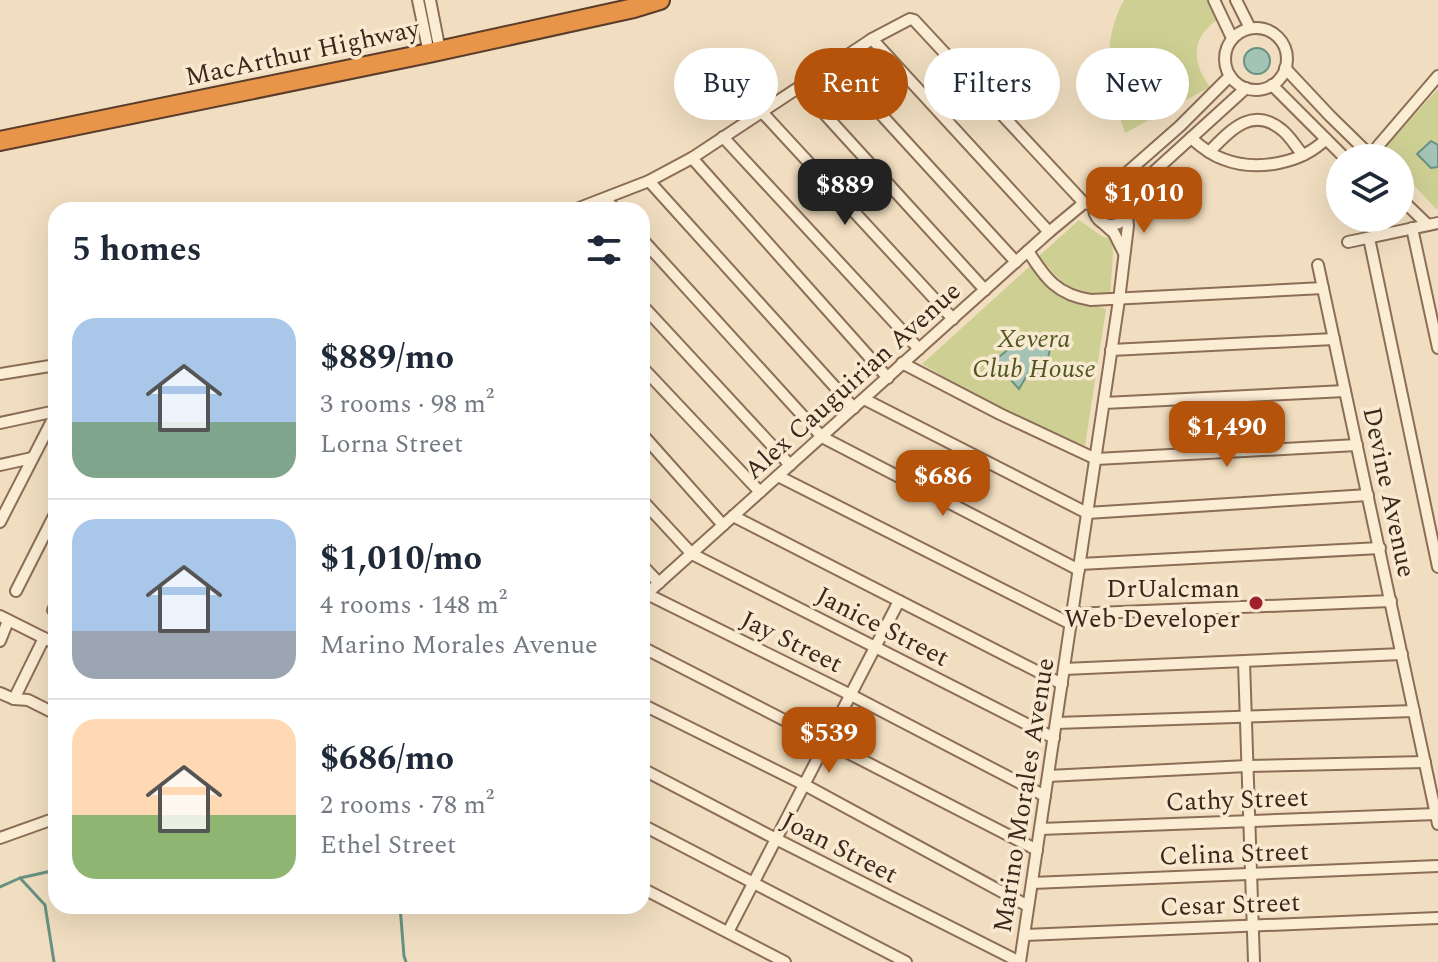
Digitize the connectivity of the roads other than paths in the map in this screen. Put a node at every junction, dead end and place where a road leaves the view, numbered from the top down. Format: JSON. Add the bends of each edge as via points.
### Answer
{"nodes":[{"id":1,"x":418,"y":0,"type":"edge"},
{"id":2,"x":660,"y":0,"type":"edge"},
{"id":3,"x":1214,"y":0,"type":"edge"},
{"id":4,"x":1236,"y":0,"type":"edge"},
{"id":5,"x":427,"y":8,"type":"edge"},
{"id":6,"x":1250,"y":28,"type":"junction"},
{"id":7,"x":1232,"y":38,"type":"junction"},
{"id":8,"x":872,"y":39,"type":"junction"},
{"id":9,"x":859,"y":48,"type":"edge"},
{"id":10,"x":435,"y":52,"type":"junction"},
{"id":11,"x":1285,"y":68,"type":"junction"},
{"id":12,"x":1230,"y":76,"type":"junction"},
{"id":13,"x":1438,"y":76,"type":"edge"},
{"id":14,"x":1272,"y":85,"type":"junction"},
{"id":15,"x":1246,"y":88,"type":"junction"},
{"id":16,"x":750,"y":120,"type":"edge"},
{"id":17,"x":769,"y":120,"type":"edge"},
{"id":18,"x":830,"y":120,"type":"edge"},
{"id":19,"x":886,"y":120,"type":"edge"},
{"id":20,"x":723,"y":137,"type":"junction"},
{"id":21,"x":1191,"y":138,"type":"junction"},
{"id":22,"x":1326,"y":139,"type":"junction"},
{"id":23,"x":0,"y":141,"type":"edge"},
{"id":24,"x":1331,"y":144,"type":"edge"},
{"id":25,"x":1359,"y":144,"type":"edge"},
{"id":26,"x":1380,"y":144,"type":"edge"},
{"id":27,"x":1209,"y":152,"type":"junction"},
{"id":28,"x":1303,"y":155,"type":"junction"},
{"id":29,"x":692,"y":158,"type":"junction"},
{"id":30,"x":649,"y":181,"type":"junction"},
{"id":31,"x":1106,"y":191,"type":"junction"},
{"id":32,"x":1125,"y":198,"type":"junction"},
{"id":33,"x":605,"y":199,"type":"junction"},
{"id":34,"x":597,"y":202,"type":"edge"},
{"id":35,"x":608,"y":202,"type":"edge"},
{"id":36,"x":1089,"y":204,"type":"junction"},
{"id":37,"x":1414,"y":209,"type":"edge"},
{"id":38,"x":1127,"y":214,"type":"junction"},
{"id":39,"x":1102,"y":222,"type":"junction"},
{"id":40,"x":1433,"y":224,"type":"edge"},
{"id":41,"x":1049,"y":232,"type":"junction"},
{"id":42,"x":1395,"y":232,"type":"edge"},
{"id":43,"x":1413,"y":232,"type":"edge"},
{"id":44,"x":1369,"y":238,"type":"junction"},
{"id":45,"x":1348,"y":242,"type":"dead end"},
{"id":46,"x":650,"y":248,"type":"edge"},
{"id":47,"x":1028,"y":251,"type":"junction"},
{"id":48,"x":1125,"y":255,"type":"junction"},
{"id":49,"x":1016,"y":262,"type":"junction"},
{"id":50,"x":1318,"y":265,"type":"dead end"},
{"id":51,"x":1323,"y":288,"type":"junction"},
{"id":52,"x":985,"y":290,"type":"junction"},
{"id":53,"x":1119,"y":300,"type":"junction"},
{"id":54,"x":650,"y":314,"type":"edge"},
{"id":55,"x":953,"y":319,"type":"junction"},
{"id":56,"x":1334,"y":339,"type":"junction"},
{"id":57,"x":1438,"y":348,"type":"edge"},
{"id":58,"x":919,"y":349,"type":"junction"},
{"id":59,"x":1111,"y":350,"type":"junction"},
{"id":60,"x":902,"y":363,"type":"junction"},
{"id":61,"x":48,"y":366,"type":"edge"},
{"id":62,"x":0,"y":374,"type":"edge"},
{"id":63,"x":650,"y":375,"type":"edge"},
{"id":64,"x":888,"y":378,"type":"junction"},
{"id":65,"x":1345,"y":391,"type":"junction"},
{"id":66,"x":864,"y":399,"type":"junction"},
{"id":67,"x":1104,"y":403,"type":"junction"},
{"id":68,"x":854,"y":408,"type":"junction"},
{"id":69,"x":48,"y":414,"type":"edge"},
{"id":70,"x":0,"y":423,"type":"edge"},
{"id":71,"x":48,"y":427,"type":"edge"},
{"id":72,"x":822,"y":437,"type":"junction"},
{"id":73,"x":650,"y":443,"type":"edge"},
{"id":74,"x":1357,"y":445,"type":"junction"},
{"id":75,"x":32,"y":458,"type":"junction"},
{"id":76,"x":1096,"y":459,"type":"junction"},
{"id":77,"x":0,"y":465,"type":"edge"},
{"id":78,"x":790,"y":465,"type":"junction"},
{"id":79,"x":778,"y":476,"type":"junction"},
{"id":80,"x":760,"y":492,"type":"junction"},
{"id":81,"x":1368,"y":495,"type":"junction"},
{"id":82,"x":3,"y":508,"type":"edge"},
{"id":83,"x":650,"y":509,"type":"edge"},
{"id":84,"x":1087,"y":513,"type":"junction"},
{"id":85,"x":733,"y":516,"type":"junction"},
{"id":86,"x":0,"y":522,"type":"edge"},
{"id":87,"x":723,"y":525,"type":"junction"},
{"id":88,"x":48,"y":528,"type":"edge"},
{"id":89,"x":1434,"y":529,"type":"edge"},
{"id":90,"x":1380,"y":548,"type":"junction"},
{"id":91,"x":692,"y":554,"type":"junction"},
{"id":92,"x":1079,"y":567,"type":"junction"},
{"id":93,"x":1438,"y":567,"type":"edge"},
{"id":94,"x":650,"y":573,"type":"edge"},
{"id":95,"x":659,"y":583,"type":"junction"},
{"id":96,"x":16,"y":591,"type":"dead end"},
{"id":97,"x":650,"y":591,"type":"edge"},
{"id":98,"x":650,"y":598,"type":"edge"},
{"id":99,"x":899,"y":601,"type":"junction"},
{"id":100,"x":1391,"y":601,"type":"junction"},
{"id":101,"x":4,"y":618,"type":"edge"},
{"id":102,"x":1072,"y":619,"type":"junction"},
{"id":103,"x":44,"y":638,"type":"junction"},
{"id":104,"x":48,"y":640,"type":"edge"},
{"id":105,"x":0,"y":641,"type":"edge"},
{"id":106,"x":875,"y":647,"type":"junction"},
{"id":107,"x":650,"y":651,"type":"edge"},
{"id":108,"x":1402,"y":654,"type":"junction"},
{"id":109,"x":1244,"y":662,"type":"junction"},
{"id":110,"x":1064,"y":669,"type":"junction"},
{"id":111,"x":1062,"y":684,"type":"junction"},
{"id":112,"x":0,"y":693,"type":"edge"},
{"id":113,"x":851,"y":695,"type":"junction"},
{"id":114,"x":14,"y":699,"type":"junction"},
{"id":115,"x":650,"y":708,"type":"edge"},
{"id":116,"x":48,"y":710,"type":"edge"},
{"id":117,"x":1414,"y":711,"type":"junction"},
{"id":118,"x":1246,"y":717,"type":"junction"},
{"id":119,"x":1056,"y":723,"type":"junction"},
{"id":120,"x":1054,"y":738,"type":"junction"},
{"id":121,"x":827,"y":742,"type":"junction"},
{"id":122,"x":1425,"y":762,"type":"junction"},
{"id":123,"x":1247,"y":766,"type":"junction"},
{"id":124,"x":650,"y":773,"type":"edge"},
{"id":125,"x":1048,"y":776,"type":"junction"},
{"id":126,"x":805,"y":785,"type":"junction"},
{"id":127,"x":1045,"y":796,"type":"junction"},
{"id":128,"x":1437,"y":819,"type":"edge"},
{"id":129,"x":48,"y":821,"type":"edge"},
{"id":130,"x":1249,"y":821,"type":"junction"},
{"id":131,"x":650,"y":829,"type":"edge"},
{"id":132,"x":1040,"y":829,"type":"junction"},
{"id":133,"x":0,"y":838,"type":"edge"},
{"id":134,"x":776,"y":839,"type":"junction"},
{"id":135,"x":1037,"y":850,"type":"junction"},
{"id":136,"x":1438,"y":866,"type":"edge"},
{"id":137,"x":1251,"y":875,"type":"junction"},
{"id":138,"x":754,"y":882,"type":"junction"},
{"id":139,"x":1032,"y":883,"type":"junction"},
{"id":140,"x":650,"y":892,"type":"edge"},
{"id":141,"x":1028,"y":906,"type":"junction"},
{"id":142,"x":1438,"y":918,"type":"edge"},
{"id":143,"x":1252,"y":925,"type":"junction"},
{"id":144,"x":728,"y":932,"type":"junction"},
{"id":145,"x":1025,"y":935,"type":"junction"},
{"id":146,"x":785,"y":962,"type":"edge"},
{"id":147,"x":906,"y":962,"type":"edge"},
{"id":148,"x":1020,"y":962,"type":"edge"},
{"id":149,"x":1254,"y":962,"type":"edge"}],
"edges":[{"from":1,"to":5,"type":"street"},
{"from":2,"to":10,"type":"highway","name":"MacArthur Highway"},
{"from":3,"to":7,"type":"street"},
{"from":4,"to":6,"type":"street"},
{"from":5,"to":10,"type":"street"},
{"from":6,"to":7,"type":"street"},
{"from":6,"to":11,"type":"street","via":[[1279,39],[1286,51]]},
{"from":7,"to":12,"type":"street","via":[[1225,57]]},
{"from":8,"to":9,"type":"street"},
{"from":8,"to":36,"type":"street","via":[[914,20]]},
{"from":8,"to":41,"type":"street"},
{"from":10,"to":23,"type":"highway","name":"MacArthur Highway"},
{"from":11,"to":14,"type":"street"},
{"from":11,"to":25,"type":"street"},
{"from":12,"to":15,"type":"street"},
{"from":12,"to":31,"type":"street"},
{"from":13,"to":26,"type":"street"},
{"from":14,"to":15,"type":"street"},
{"from":14,"to":22,"type":"street"},
{"from":15,"to":21,"type":"street"},
{"from":16,"to":20,"type":"street"},
{"from":17,"to":55,"type":"street"},
{"from":18,"to":52,"type":"street"},
{"from":19,"to":49,"type":"street"},
{"from":20,"to":29,"type":"street"},
{"from":20,"to":58,"type":"street"},
{"from":21,"to":27,"type":"street"},
{"from":21,"to":32,"type":"street"},
{"from":22,"to":24,"type":"street"},
{"from":22,"to":28,"type":"street"},
{"from":27,"to":28,"type":"street","via":[[1237,164],[1258,165]]},
{"from":27,"to":28,"type":"street","via":[[1245,121],[1254,120],[1283,130]]},
{"from":29,"to":30,"type":"street"},
{"from":29,"to":64,"type":"street"},
{"from":30,"to":33,"type":"street"},
{"from":30,"to":68,"type":"street"},
{"from":31,"to":32,"type":"street"},
{"from":31,"to":36,"type":"street"},
{"from":32,"to":38,"type":"street"},
{"from":33,"to":34,"type":"street"},
{"from":33,"to":35,"type":"street"},
{"from":36,"to":39,"type":"street"},
{"from":36,"to":41,"type":"street","name":"Alex Cauguirian Avenue"},
{"from":37,"to":40,"type":"street"},
{"from":38,"to":39,"type":"street","via":[[1116,224]]},
{"from":38,"to":48,"type":"street","name":"Marino Morales Avenue"},
{"from":39,"to":48,"type":"street"},
{"from":41,"to":47,"type":"street","name":"Alex Cauguirian Avenue"},
{"from":42,"to":44,"type":"street"},
{"from":43,"to":57,"type":"street"},
{"from":44,"to":45,"type":"street"},
{"from":44,"to":89,"type":"street"},
{"from":46,"to":72,"type":"street"},
{"from":47,"to":49,"type":"street","name":"Alex Cauguirian Avenue"},
{"from":47,"to":53,"type":"street","via":[[1042,274],[1064,292],[1077,298]]},
{"from":48,"to":53,"type":"street","name":"Marino Morales Avenue"},
{"from":49,"to":52,"type":"street","name":"Alex Cauguirian Avenue"},
{"from":50,"to":51,"type":"street","name":"Devine Avenue"},
{"from":51,"to":53,"type":"street"},
{"from":51,"to":56,"type":"street","name":"Devine Avenue"},
{"from":52,"to":55,"type":"street","name":"Alex Cauguirian Avenue"},
{"from":53,"to":59,"type":"street","name":"Marino Morales Avenue"},
{"from":54,"to":78,"type":"street"},
{"from":55,"to":58,"type":"street","name":"Alex Cauguirian Avenue"},
{"from":56,"to":59,"type":"street"},
{"from":56,"to":65,"type":"street","name":"Devine Avenue"},
{"from":58,"to":60,"type":"street","name":"Alex Cauguirian Avenue"},
{"from":59,"to":67,"type":"street","name":"Marino Morales Avenue"},
{"from":60,"to":64,"type":"street","name":"Alex Cauguirian Avenue"},
{"from":60,"to":76,"type":"street"},
{"from":61,"to":62,"type":"street"},
{"from":63,"to":80,"type":"street"},
{"from":64,"to":66,"type":"street","name":"Alex Cauguirian Avenue"},
{"from":65,"to":67,"type":"street"},
{"from":65,"to":74,"type":"street","name":"Devine Avenue"},
{"from":66,"to":68,"type":"street","name":"Alex Cauguirian Avenue"},
{"from":66,"to":84,"type":"street"},
{"from":67,"to":76,"type":"street","name":"Marino Morales Avenue"},
{"from":68,"to":72,"type":"street","name":"Alex Cauguirian Avenue"},
{"from":69,"to":70,"type":"street"},
{"from":71,"to":75,"type":"street"},
{"from":72,"to":78,"type":"street","name":"Alex Cauguirian Avenue"},
{"from":72,"to":92,"type":"street"},
{"from":73,"to":87,"type":"street"},
{"from":74,"to":76,"type":"street"},
{"from":74,"to":81,"type":"street","name":"Devine Avenue"},
{"from":75,"to":77,"type":"street"},
{"from":75,"to":82,"type":"street"},
{"from":76,"to":84,"type":"street","name":"Marino Morales Avenue"},
{"from":78,"to":79,"type":"street","name":"Alex Cauguirian Avenue"},
{"from":79,"to":80,"type":"street","name":"Alex Cauguirian Avenue"},
{"from":79,"to":102,"type":"street"},
{"from":80,"to":85,"type":"street","name":"Alex Cauguirian Avenue"},
{"from":81,"to":84,"type":"street"},
{"from":81,"to":90,"type":"street","name":"Devine Avenue"},
{"from":82,"to":86,"type":"street"},
{"from":83,"to":91,"type":"street"},
{"from":84,"to":92,"type":"street","name":"Marino Morales Avenue"},
{"from":85,"to":87,"type":"street","name":"Alex Cauguirian Avenue"},
{"from":85,"to":99,"type":"street"},
{"from":87,"to":91,"type":"street","name":"Alex Cauguirian Avenue"},
{"from":88,"to":96,"type":"street"},
{"from":89,"to":93,"type":"street"},
{"from":90,"to":92,"type":"street"},
{"from":90,"to":100,"type":"street","name":"Devine Avenue"},
{"from":91,"to":95,"type":"street","name":"Alex Cauguirian Avenue"},
{"from":91,"to":106,"type":"street","name":"Janice Street"},
{"from":92,"to":102,"type":"street","name":"Marino Morales Avenue"},
{"from":94,"to":95,"type":"street"},
{"from":95,"to":97,"type":"street","name":"Alex Cauguirian Avenue"},
{"from":98,"to":113,"type":"street","name":"Jay Street"},
{"from":99,"to":106,"type":"street"},
{"from":99,"to":111,"type":"street"},
{"from":100,"to":102,"type":"street"},
{"from":100,"to":108,"type":"street","name":"Devine Avenue"},
{"from":101,"to":103,"type":"street"},
{"from":101,"to":105,"type":"street"},
{"from":102,"to":110,"type":"street","name":"Marino Morales Avenue"},
{"from":103,"to":104,"type":"street"},
{"from":103,"to":114,"type":"street"},
{"from":106,"to":113,"type":"street"},
{"from":106,"to":120,"type":"street","name":"Janice Street"},
{"from":107,"to":121,"type":"street"},
{"from":108,"to":109,"type":"street"},
{"from":108,"to":117,"type":"street","name":"Devine Avenue"},
{"from":109,"to":110,"type":"street"},
{"from":109,"to":118,"type":"street"},
{"from":110,"to":111,"type":"street","name":"Marino Morales Avenue"},
{"from":111,"to":119,"type":"street","name":"Marino Morales Avenue"},
{"from":112,"to":114,"type":"street"},
{"from":113,"to":121,"type":"street"},
{"from":113,"to":127,"type":"street","name":"Jay Street"},
{"from":114,"to":116,"type":"street"},
{"from":115,"to":126,"type":"street"},
{"from":117,"to":118,"type":"street"},
{"from":117,"to":122,"type":"street","name":"Devine Avenue"},
{"from":118,"to":119,"type":"street"},
{"from":118,"to":123,"type":"street"},
{"from":119,"to":120,"type":"street","name":"Marino Morales Avenue"},
{"from":120,"to":125,"type":"street","name":"Marino Morales Avenue"},
{"from":121,"to":126,"type":"street"},
{"from":121,"to":135,"type":"street"},
{"from":122,"to":123,"type":"street"},
{"from":122,"to":128,"type":"street","name":"Devine Avenue"},
{"from":123,"to":125,"type":"street"},
{"from":123,"to":130,"type":"street"},
{"from":124,"to":134,"type":"street","name":"Joan Street"},
{"from":125,"to":127,"type":"street","name":"Marino Morales Avenue"},
{"from":126,"to":134,"type":"street"},
{"from":126,"to":141,"type":"street"},
{"from":127,"to":132,"type":"street","name":"Marino Morales Avenue"},
{"from":128,"to":130,"type":"street","name":"Cathy Street"},
{"from":129,"to":133,"type":"street"},
{"from":130,"to":132,"type":"street","name":"Cathy Street"},
{"from":130,"to":137,"type":"street"},
{"from":131,"to":138,"type":"street"},
{"from":132,"to":135,"type":"street","name":"Marino Morales Avenue"},
{"from":134,"to":138,"type":"street"},
{"from":134,"to":148,"type":"street","name":"Joan Street"},
{"from":135,"to":139,"type":"street","name":"Marino Morales Avenue"},
{"from":136,"to":137,"type":"street","name":"Celina Street"},
{"from":137,"to":139,"type":"street","name":"Celina Street"},
{"from":137,"to":143,"type":"street"},
{"from":138,"to":144,"type":"street"},
{"from":138,"to":147,"type":"street"},
{"from":139,"to":141,"type":"street","name":"Marino Morales Avenue"},
{"from":140,"to":144,"type":"street"},
{"from":141,"to":145,"type":"street","name":"Marino Morales Avenue"},
{"from":142,"to":143,"type":"street","name":"Cesar Street"},
{"from":143,"to":145,"type":"street","name":"Cesar Street"},
{"from":143,"to":149,"type":"street"},
{"from":144,"to":146,"type":"street"},
{"from":145,"to":148,"type":"street","name":"Marino Morales Avenue"}]}
